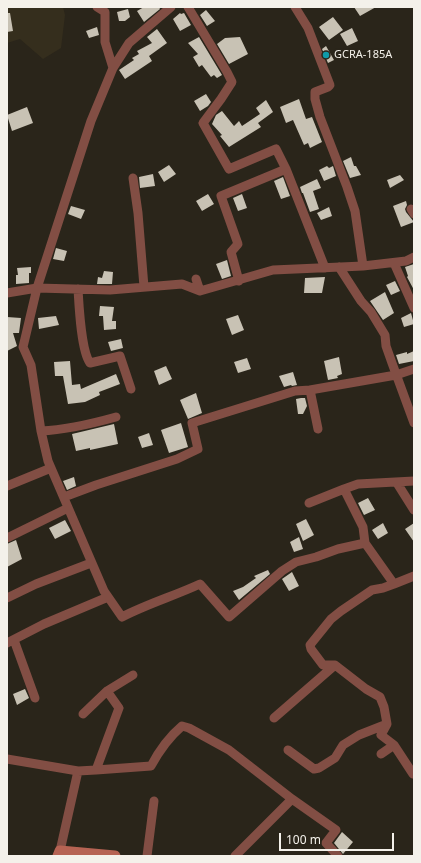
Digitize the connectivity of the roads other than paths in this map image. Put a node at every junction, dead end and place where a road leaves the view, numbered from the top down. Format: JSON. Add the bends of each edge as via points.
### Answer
{"nodes":[{"id":1,"x":97,"y":7,"type":"edge"},
{"id":2,"x":170,"y":7,"type":"edge"},
{"id":3,"x":188,"y":7,"type":"edge"},
{"id":4,"x":295,"y":7,"type":"edge"},
{"id":5,"x":113,"y":68,"type":"junction"},
{"id":6,"x":286,"y":169,"type":"junction"},
{"id":7,"x":133,"y":178,"type":"dead end"},
{"id":8,"x":414,"y":257,"type":"edge"},
{"id":9,"x":394,"y":263,"type":"junction"},
{"id":10,"x":363,"y":266,"type":"junction"},
{"id":11,"x":339,"y":267,"type":"junction"},
{"id":12,"x":325,"y":268,"type":"junction"},
{"id":13,"x":196,"y":279,"type":"dead end"},
{"id":14,"x":239,"y":281,"type":"junction"},
{"id":15,"x":144,"y":287,"type":"junction"},
{"id":16,"x":37,"y":288,"type":"junction"},
{"id":17,"x":78,"y":289,"type":"junction"},
{"id":18,"x":200,"y":291,"type":"junction"},
{"id":19,"x":7,"y":293,"type":"edge"},
{"id":20,"x":414,"y":308,"type":"edge"},
{"id":21,"x":414,"y":369,"type":"edge"},
{"id":22,"x":396,"y":375,"type":"junction"},
{"id":23,"x":131,"y":389,"type":"dead end"},
{"id":24,"x":310,"y":390,"type":"junction"},
{"id":25,"x":116,"y":417,"type":"dead end"},
{"id":26,"x":413,"y":418,"type":"edge"},
{"id":27,"x":318,"y":429,"type":"dead end"},
{"id":28,"x":41,"y":431,"type":"junction"},
{"id":29,"x":51,"y":468,"type":"junction"},
{"id":30,"x":414,"y":481,"type":"edge"},
{"id":31,"x":397,"y":483,"type":"junction"},
{"id":32,"x":7,"y":486,"type":"edge"},
{"id":33,"x":344,"y":489,"type":"junction"},
{"id":34,"x":64,"y":497,"type":"junction"},
{"id":35,"x":309,"y":503,"type":"dead end"},
{"id":36,"x":68,"y":508,"type":"junction"},
{"id":37,"x":414,"y":510,"type":"edge"},
{"id":38,"x":7,"y":538,"type":"edge"},
{"id":39,"x":365,"y":543,"type":"junction"},
{"id":40,"x":91,"y":563,"type":"junction"},
{"id":41,"x":414,"y":576,"type":"edge"},
{"id":42,"x":394,"y":584,"type":"junction"},
{"id":43,"x":108,"y":597,"type":"junction"},
{"id":44,"x":7,"y":598,"type":"edge"},
{"id":45,"x":11,"y":642,"type":"edge"},
{"id":46,"x":335,"y":666,"type":"junction"},
{"id":47,"x":133,"y":675,"type":"dead end"},
{"id":48,"x":107,"y":691,"type":"junction"},
{"id":49,"x":35,"y":698,"type":"dead end"},
{"id":50,"x":83,"y":714,"type":"dead end"},
{"id":51,"x":274,"y":718,"type":"dead end"},
{"id":52,"x":387,"y":724,"type":"junction"},
{"id":53,"x":394,"y":745,"type":"junction"},
{"id":54,"x":288,"y":750,"type":"dead end"},
{"id":55,"x":381,"y":754,"type":"dead end"},
{"id":56,"x":7,"y":759,"type":"edge"},
{"id":57,"x":96,"y":770,"type":"junction"},
{"id":58,"x":78,"y":771,"type":"junction"},
{"id":59,"x":414,"y":774,"type":"edge"},
{"id":60,"x":292,"y":799,"type":"junction"},
{"id":61,"x":154,"y":801,"type":"dead end"},
{"id":62,"x":59,"y":854,"type":"edge"},
{"id":63,"x":115,"y":856,"type":"edge"},
{"id":64,"x":147,"y":856,"type":"edge"},
{"id":65,"x":235,"y":856,"type":"edge"},
{"id":66,"x":338,"y":856,"type":"edge"}],
"edges":[{"from":1,"to":5,"type":"street","via":[[105,12],[105,42]]},
{"from":2,"to":5,"type":"street","via":[[129,43]]},
{"from":3,"to":6,"type":"street","via":[[232,82],[203,123],[230,169],[276,149]]},
{"from":4,"to":10,"type":"street","via":[[308,28],[330,85],[315,92],[315,99],[327,137],[348,187]]},
{"from":5,"to":16,"type":"street","via":[[91,121]]},
{"from":6,"to":12,"type":"street"},
{"from":6,"to":14,"type":"street","via":[[221,196],[238,244],[231,252]]},
{"from":7,"to":15,"type":"street"},
{"from":8,"to":9,"type":"street"},
{"from":9,"to":10,"type":"street"},
{"from":9,"to":20,"type":"street"},
{"from":10,"to":11,"type":"street"},
{"from":11,"to":12,"type":"street"},
{"from":11,"to":22,"type":"street","via":[[357,302],[371,312],[385,334],[386,346]]},
{"from":12,"to":14,"type":"street","via":[[273,270]]},
{"from":13,"to":18,"type":"street"},
{"from":14,"to":18,"type":"street"},
{"from":15,"to":17,"type":"street"},
{"from":15,"to":18,"type":"street","via":[[182,284]]},
{"from":16,"to":17,"type":"street"},
{"from":16,"to":19,"type":"street"},
{"from":16,"to":28,"type":"street","via":[[23,346],[31,365]]},
{"from":17,"to":23,"type":"street","via":[[88,360],[90,363],[120,356]]},
{"from":21,"to":22,"type":"street"},
{"from":22,"to":24,"type":"street"},
{"from":22,"to":26,"type":"street"},
{"from":24,"to":27,"type":"street"},
{"from":24,"to":34,"type":"street","via":[[295,390],[192,423],[198,449],[177,459]]},
{"from":25,"to":28,"type":"street","via":[[60,430]]},
{"from":28,"to":29,"type":"street"},
{"from":29,"to":32,"type":"street"},
{"from":29,"to":34,"type":"street"},
{"from":30,"to":31,"type":"street"},
{"from":31,"to":33,"type":"street","via":[[358,484]]},
{"from":31,"to":37,"type":"street"},
{"from":33,"to":35,"type":"street"},
{"from":33,"to":39,"type":"street","via":[[363,527]]},
{"from":34,"to":36,"type":"street"},
{"from":36,"to":38,"type":"street"},
{"from":36,"to":40,"type":"street"},
{"from":39,"to":42,"type":"street"},
{"from":39,"to":43,"type":"street","via":[[296,562],[229,617],[200,584],[122,617]]},
{"from":40,"to":43,"type":"street"},
{"from":40,"to":44,"type":"street"},
{"from":41,"to":42,"type":"street"},
{"from":42,"to":46,"type":"street","via":[[372,590],[341,611],[310,645],[323,665]]},
{"from":43,"to":45,"type":"street","via":[[44,624]]},
{"from":45,"to":49,"type":"street"},
{"from":46,"to":51,"type":"street"},
{"from":46,"to":52,"type":"street","via":[[380,698]]},
{"from":47,"to":48,"type":"street"},
{"from":48,"to":50,"type":"street"},
{"from":48,"to":57,"type":"street","via":[[119,708]]},
{"from":52,"to":53,"type":"street","via":[[381,735]]},
{"from":52,"to":54,"type":"street","via":[[343,745],[336,758],[319,768],[314,769]]},
{"from":53,"to":55,"type":"street"},
{"from":53,"to":59,"type":"street"},
{"from":56,"to":58,"type":"street"},
{"from":57,"to":58,"type":"street"},
{"from":57,"to":60,"type":"street","via":[[151,766],[182,726],[229,750]]},
{"from":58,"to":62,"type":"street"},
{"from":60,"to":65,"type":"street"},
{"from":60,"to":66,"type":"street","via":[[336,830],[326,843]]},
{"from":61,"to":64,"type":"street"},
{"from":62,"to":63,"type":"main road"}]}
